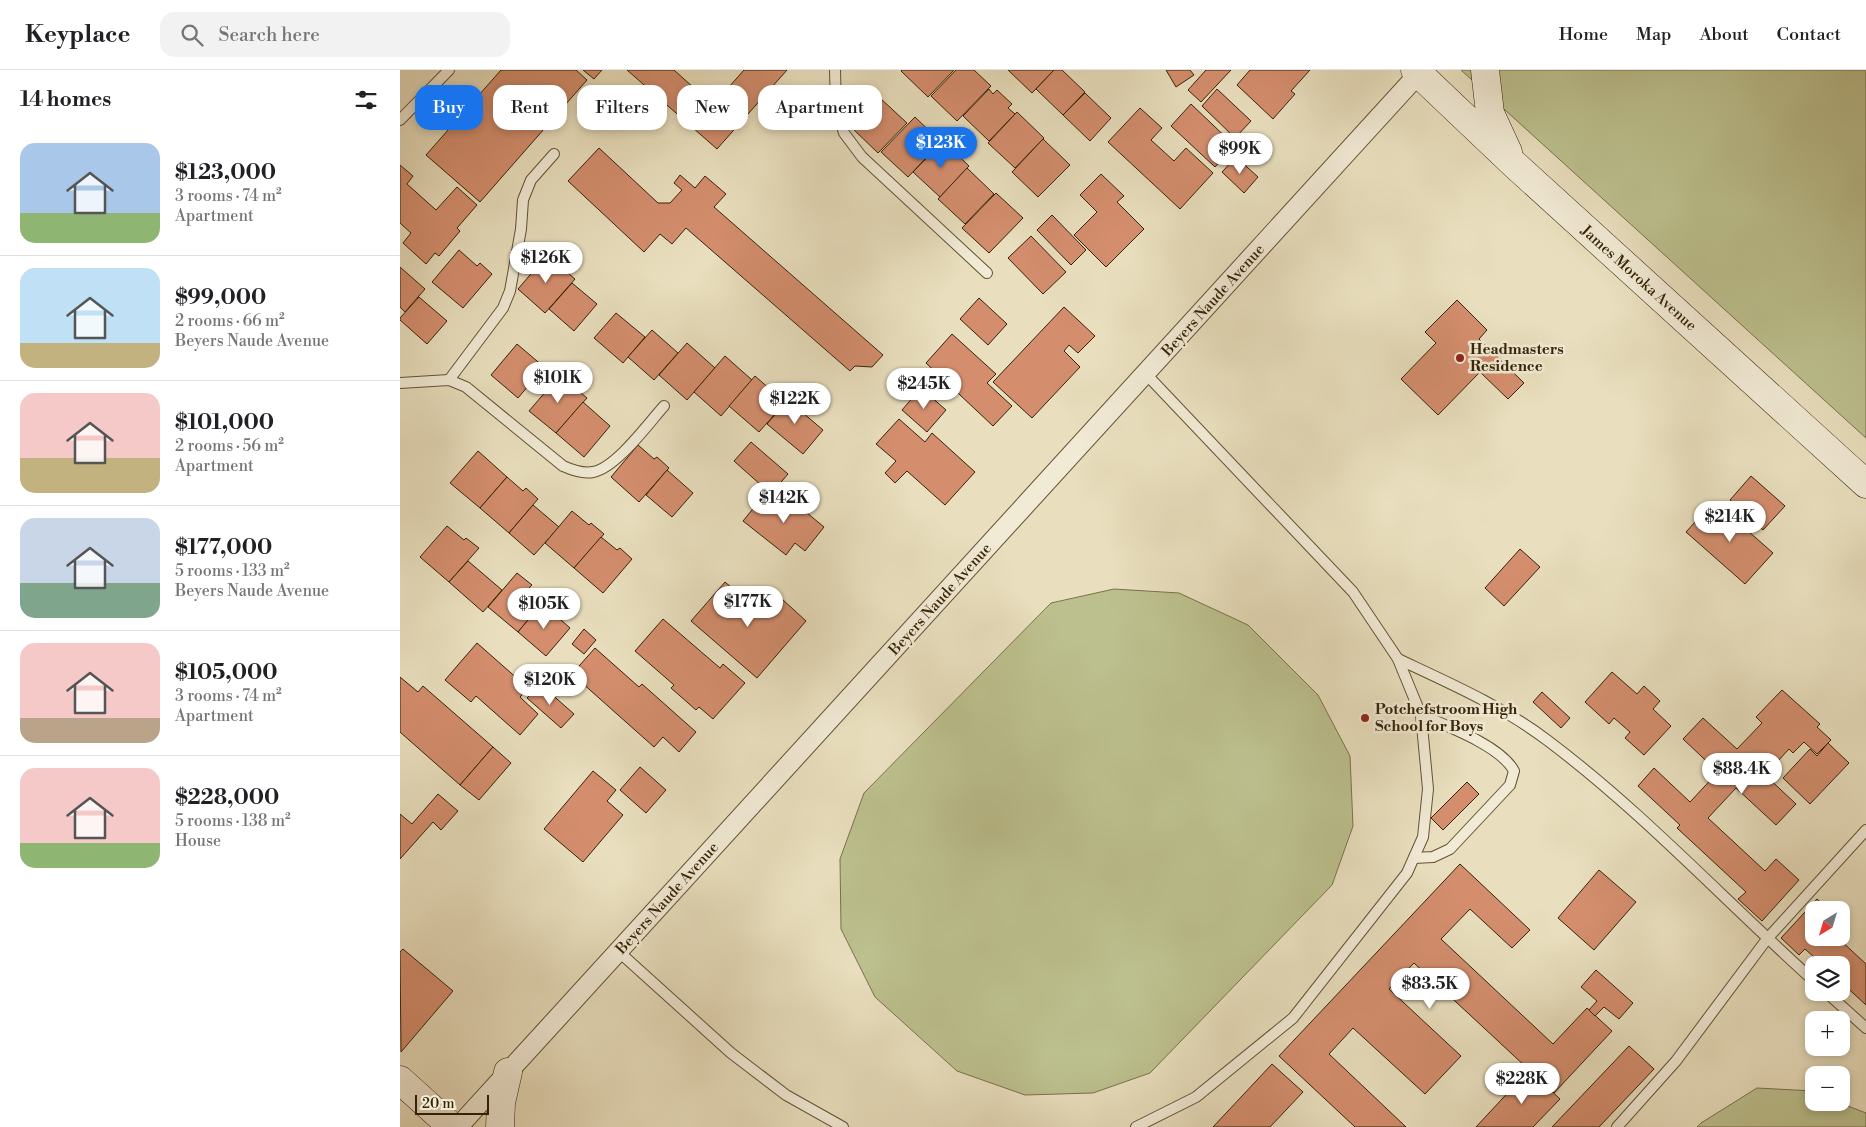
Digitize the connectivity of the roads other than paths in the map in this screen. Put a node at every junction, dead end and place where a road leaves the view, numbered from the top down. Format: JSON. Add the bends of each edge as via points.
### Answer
{"nodes":[{"id":1,"x":449,"y":70,"type":"edge"},
{"id":2,"x":835,"y":70,"type":"edge"},
{"id":3,"x":1485,"y":70,"type":"edge"},
{"id":4,"x":1419,"y":71,"type":"edge"},
{"id":5,"x":400,"y":120,"type":"edge"},
{"id":6,"x":554,"y":154,"type":"dead end"},
{"id":7,"x":1515,"y":165,"type":"junction"},
{"id":8,"x":988,"y":273,"type":"dead end"},
{"id":9,"x":1146,"y":374,"type":"junction"},
{"id":10,"x":449,"y":380,"type":"junction"},
{"id":11,"x":400,"y":383,"type":"edge"},
{"id":12,"x":664,"y":406,"type":"dead end"},
{"id":13,"x":1866,"y":484,"type":"edge"},
{"id":14,"x":1398,"y":659,"type":"junction"},
{"id":15,"x":1421,"y":715,"type":"junction"},
{"id":16,"x":1866,"y":830,"type":"edge"},
{"id":17,"x":1414,"y":858,"type":"junction"},
{"id":18,"x":1767,"y":939,"type":"junction"},
{"id":19,"x":618,"y":951,"type":"junction"},
{"id":20,"x":1805,"y":973,"type":"edge"},
{"id":21,"x":1836,"y":1001,"type":"edge"},
{"id":22,"x":1866,"y":1028,"type":"edge"},
{"id":23,"x":508,"y":1072,"type":"junction"},
{"id":24,"x":400,"y":1080,"type":"edge"},
{"id":25,"x":452,"y":1127,"type":"edge"},
{"id":26,"x":458,"y":1127,"type":"edge"},
{"id":27,"x":500,"y":1127,"type":"edge"},
{"id":28,"x":843,"y":1127,"type":"edge"},
{"id":29,"x":1136,"y":1127,"type":"edge"},
{"id":30,"x":1617,"y":1127,"type":"edge"}],
"edges":[{"from":1,"to":5,"type":"lane"},
{"from":2,"to":8,"type":"lane","via":[[836,107],[844,133],[862,157]]},
{"from":3,"to":7,"type":"street","via":[[1490,113]]},
{"from":4,"to":7,"type":"street","name":"James Moroka Avenue"},
{"from":4,"to":9,"type":"street","name":"Beyers Naude Avenue"},
{"from":6,"to":10,"type":"lane","via":[[531,180],[523,200],[510,292],[503,308]]},
{"from":7,"to":13,"type":"street","name":"James Moroka Avenue"},
{"from":9,"to":14,"type":"lane","via":[[1353,592]]},
{"from":9,"to":19,"type":"street","name":"Beyers Naude Avenue"},
{"from":10,"to":11,"type":"lane"},
{"from":10,"to":12,"type":"lane","via":[[483,398],[573,471],[592,473],[602,469],[622,454]]},
{"from":14,"to":15,"type":"lane"},
{"from":14,"to":18,"type":"lane","via":[[1477,697],[1546,739],[1613,793]]},
{"from":15,"to":17,"type":"lane","via":[[1428,789],[1423,837]]},
{"from":15,"to":17,"type":"lane","via":[[1459,731],[1503,756],[1514,772],[1510,785],[1450,849],[1434,857]]},
{"from":16,"to":18,"type":"lane"},
{"from":17,"to":29,"type":"lane","via":[[1408,873],[1293,1018],[1196,1097]]},
{"from":18,"to":20,"type":"lane"},
{"from":18,"to":30,"type":"lane","via":[[1676,1061]]},
{"from":19,"to":23,"type":"street","name":"Beyers Naude Avenue"},
{"from":19,"to":28,"type":"lane","via":[[731,1053],[786,1095]]},
{"from":21,"to":22,"type":"lane"},
{"from":23,"to":26,"type":"street","name":"Beyers Naude Avenue"},
{"from":23,"to":27,"type":"street"},
{"from":24,"to":25,"type":"street"}]}
